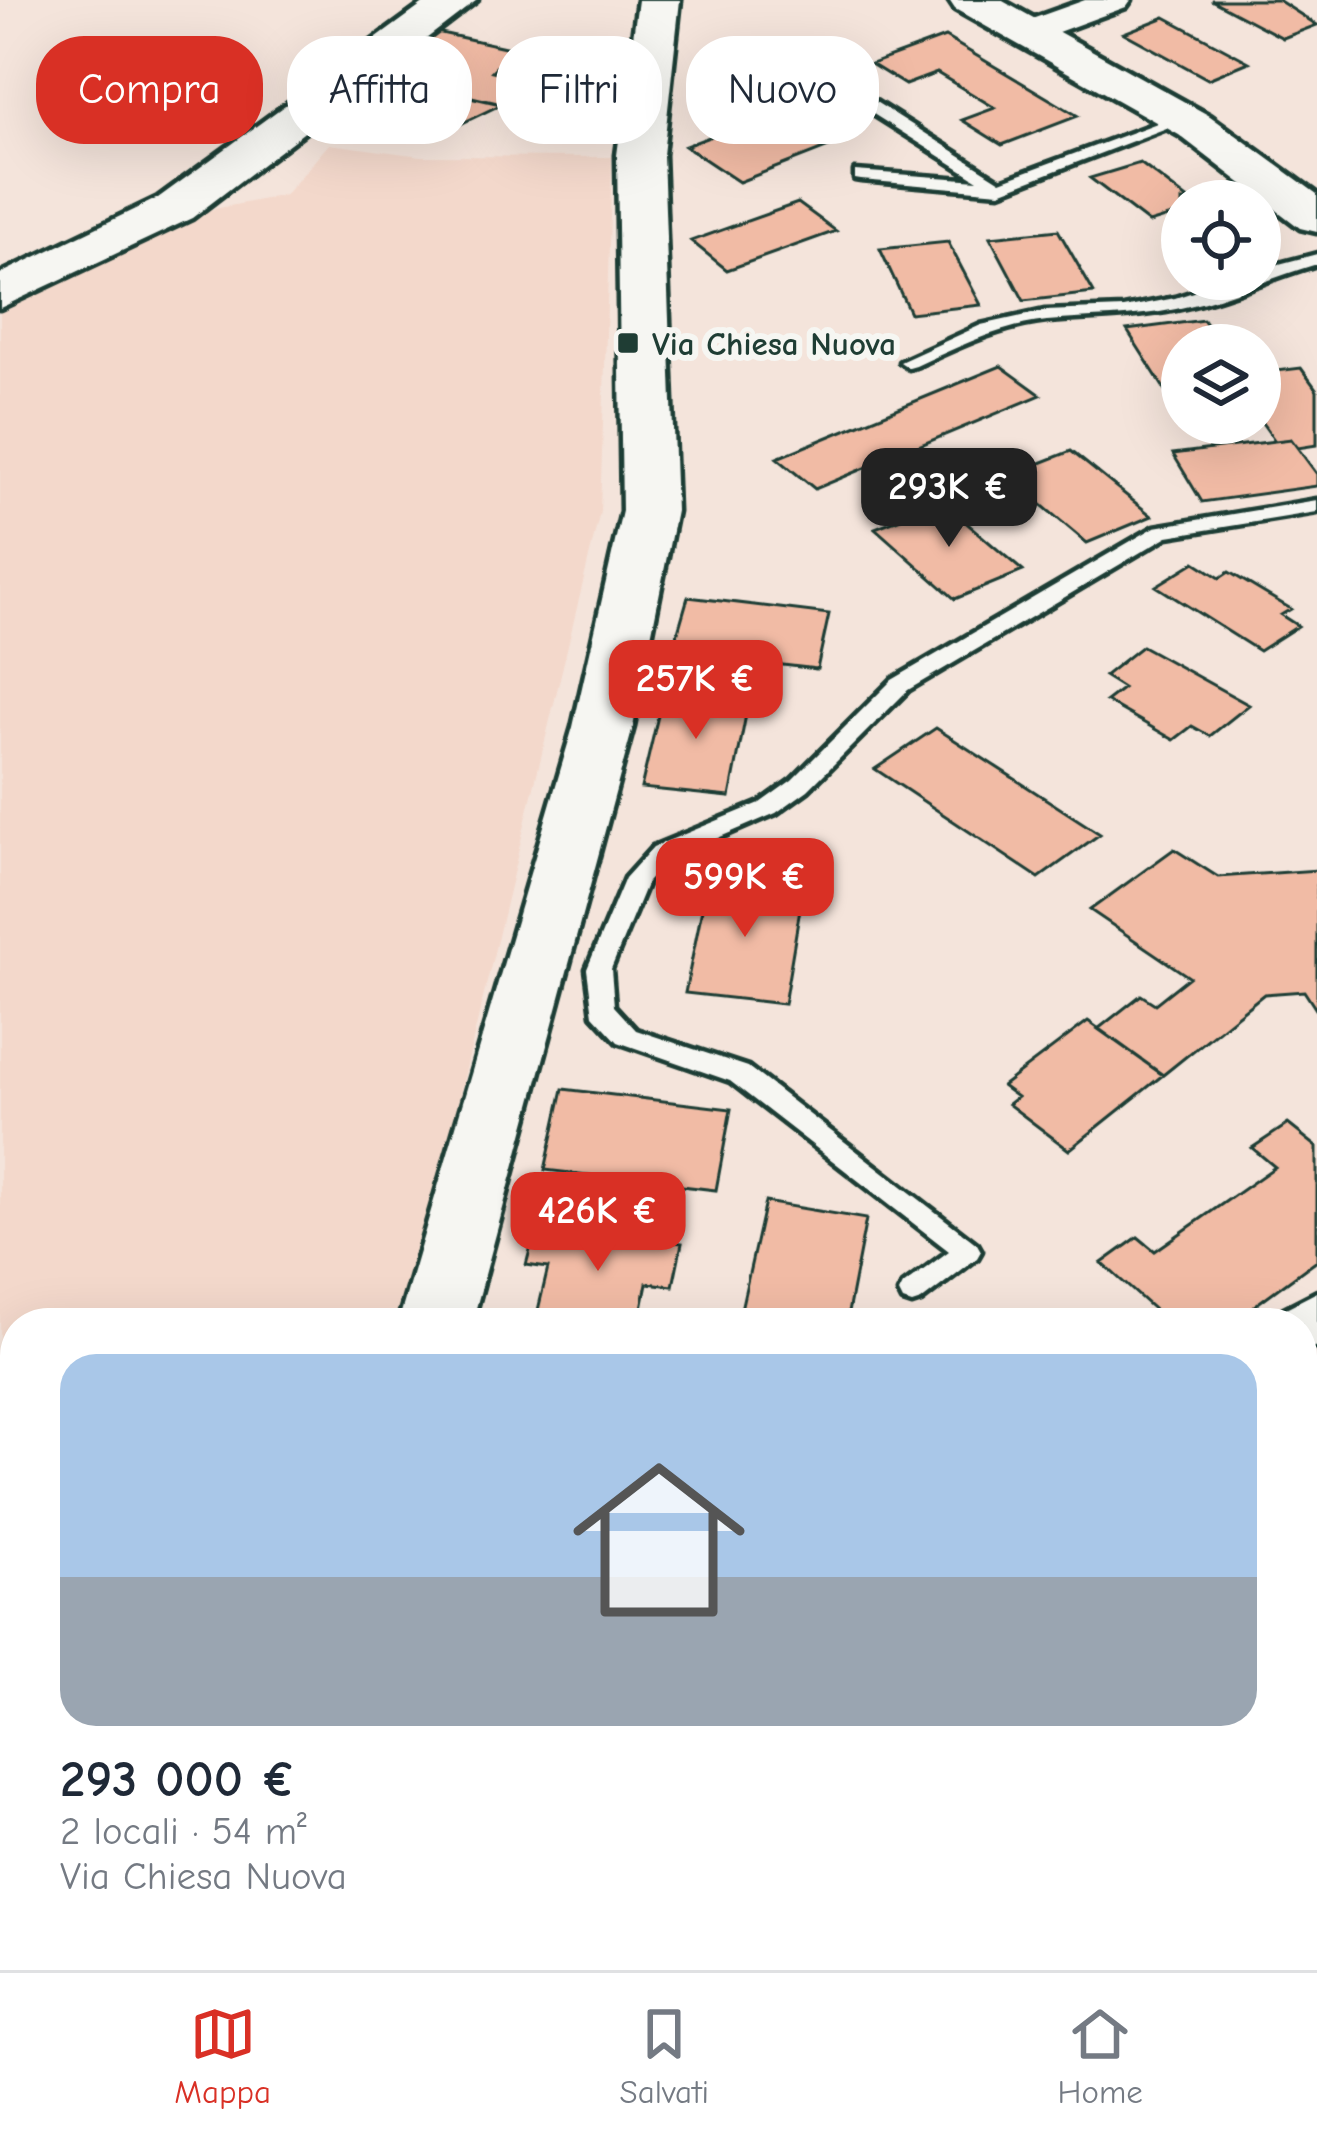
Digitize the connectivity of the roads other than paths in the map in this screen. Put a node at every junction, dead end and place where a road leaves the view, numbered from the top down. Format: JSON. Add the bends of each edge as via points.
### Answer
{"nodes":[{"id":1,"x":456,"y":0,"type":"edge"},
{"id":2,"x":659,"y":0,"type":"edge"},
{"id":3,"x":970,"y":0,"type":"edge"},
{"id":4,"x":1115,"y":0,"type":"edge"},
{"id":5,"x":1027,"y":32,"type":"junction"},
{"id":6,"x":879,"y":111,"type":"edge"},
{"id":7,"x":1182,"y":119,"type":"junction"},
{"id":8,"x":861,"y":175,"type":"dead end"},
{"id":9,"x":1000,"y":187,"type":"junction"},
{"id":10,"x":1317,"y":218,"type":"edge"},
{"id":11,"x":1317,"y":259,"type":"edge"},
{"id":12,"x":1281,"y":269,"type":"edge"},
{"id":13,"x":0,"y":292,"type":"edge"},
{"id":14,"x":1178,"y":300,"type":"edge"},
{"id":15,"x":909,"y":362,"type":"dead end"},
{"id":16,"x":1317,"y":506,"type":"edge"},
{"id":17,"x":912,"y":1293,"type":"dead end"},
{"id":18,"x":439,"y":1308,"type":"edge"}],
"edges":[{"from":1,"to":13,"type":"main road","via":[[175,208]]},
{"from":2,"to":18,"type":"main road","via":[[640,155],[649,511],[603,727]]},
{"from":3,"to":5,"type":"main road"},
{"from":4,"to":5,"type":"street"},
{"from":5,"to":7,"type":"main road"},
{"from":6,"to":9,"type":"lane"},
{"from":7,"to":9,"type":"lane"},
{"from":7,"to":10,"type":"main road"},
{"from":8,"to":9,"type":"lane"},
{"from":11,"to":12,"type":"lane"},
{"from":14,"to":15,"type":"lane","via":[[982,330]]},
{"from":16,"to":17,"type":"lane","via":[[1162,531],[900,685],[784,797],[661,853],[637,878],[599,968],[602,1009],[627,1036],[739,1074],[968,1252]]}]}
